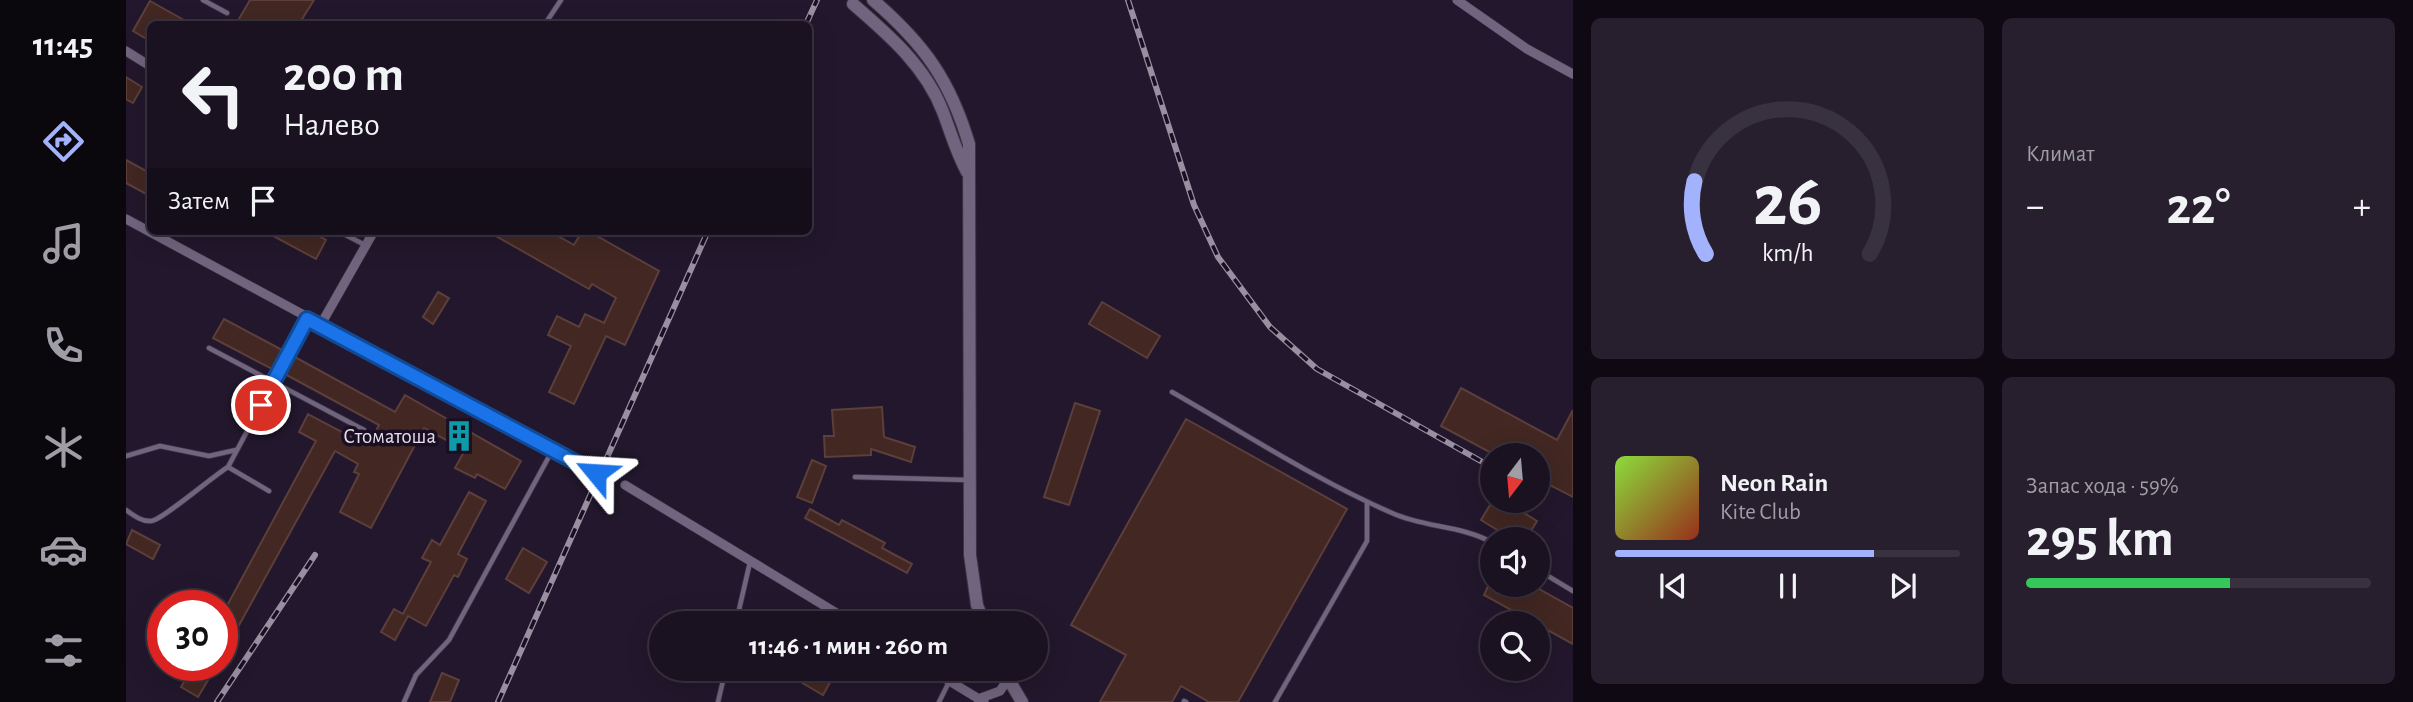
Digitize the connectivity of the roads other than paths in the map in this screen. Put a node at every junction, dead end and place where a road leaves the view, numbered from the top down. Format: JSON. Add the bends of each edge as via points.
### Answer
{"nodes":[{"id":1,"x":203,"y":0,"type":"edge"},
{"id":2,"x":561,"y":0,"type":"edge"},
{"id":3,"x":873,"y":0,"type":"edge"},
{"id":4,"x":1457,"y":0,"type":"edge"},
{"id":5,"x":853,"y":4,"type":"dead end"},
{"id":6,"x":226,"y":13,"type":"dead end"},
{"id":7,"x":547,"y":21,"type":"edge"},
{"id":8,"x":126,"y":51,"type":"edge"},
{"id":9,"x":147,"y":64,"type":"edge"},
{"id":10,"x":1573,"y":74,"type":"edge"},
{"id":11,"x":968,"y":173,"type":"junction"},
{"id":12,"x":126,"y":219,"type":"edge"},
{"id":13,"x":147,"y":231,"type":"edge"},
{"id":14,"x":155,"y":235,"type":"edge"},
{"id":15,"x":345,"y":235,"type":"edge"},
{"id":16,"x":372,"y":235,"type":"edge"},
{"id":17,"x":366,"y":246,"type":"junction"},
{"id":18,"x":307,"y":319,"type":"junction"},
{"id":19,"x":320,"y":326,"type":"junction"},
{"id":20,"x":209,"y":348,"type":"dead end"},
{"id":21,"x":273,"y":382,"type":"junction"},
{"id":22,"x":1172,"y":392,"type":"dead end"},
{"id":23,"x":364,"y":430,"type":"dead end"},
{"id":24,"x":237,"y":450,"type":"junction"},
{"id":25,"x":552,"y":451,"type":"junction"},
{"id":26,"x":126,"y":456,"type":"edge"},
{"id":27,"x":228,"y":467,"type":"junction"},
{"id":28,"x":596,"y":473,"type":"dead end"},
{"id":29,"x":855,"y":477,"type":"dead end"},
{"id":30,"x":969,"y":480,"type":"junction"},
{"id":31,"x":625,"y":485,"type":"dead end"},
{"id":32,"x":269,"y":491,"type":"dead end"},
{"id":33,"x":1367,"y":502,"type":"junction"},
{"id":34,"x":126,"y":510,"type":"edge"},
{"id":35,"x":1480,"y":535,"type":"edge"},
{"id":36,"x":750,"y":561,"type":"junction"},
{"id":37,"x":1550,"y":577,"type":"edge"},
{"id":38,"x":1573,"y":591,"type":"edge"},
{"id":39,"x":739,"y":611,"type":"edge"},
{"id":40,"x":833,"y":611,"type":"edge"},
{"id":41,"x":979,"y":611,"type":"edge"},
{"id":42,"x":723,"y":681,"type":"edge"},
{"id":43,"x":950,"y":681,"type":"joint"},
{"id":44,"x":1003,"y":681,"type":"edge"},
{"id":45,"x":1009,"y":681,"type":"edge"},
{"id":46,"x":981,"y":700,"type":"edge"},
{"id":47,"x":404,"y":702,"type":"edge"},
{"id":48,"x":718,"y":702,"type":"edge"},
{"id":49,"x":939,"y":702,"type":"edge"},
{"id":50,"x":1022,"y":702,"type":"edge"},
{"id":51,"x":1275,"y":702,"type":"edge"}],
"edges":[{"from":1,"to":6,"type":"lane"},
{"from":2,"to":7,"type":"lane"},
{"from":3,"to":11,"type":"main road","via":[[907,29],[938,68],[957,104],[969,144]]},
{"from":4,"to":10,"type":"street","via":[[1527,49]]},
{"from":5,"to":11,"type":"main road","via":[[896,41],[925,77]]},
{"from":8,"to":9,"type":"street"},
{"from":11,"to":30,"type":"main road"},
{"from":12,"to":13,"type":"street"},
{"from":14,"to":18,"type":"street"},
{"from":15,"to":17,"type":"lane"},
{"from":16,"to":17,"type":"street"},
{"from":17,"to":19,"type":"street"},
{"from":18,"to":19,"type":"street"},
{"from":18,"to":21,"type":"lane"},
{"from":19,"to":25,"type":"street"},
{"from":20,"to":21,"type":"lane"},
{"from":21,"to":23,"type":"lane"},
{"from":21,"to":24,"type":"lane"},
{"from":22,"to":33,"type":"lane"},
{"from":24,"to":26,"type":"lane","via":[[209,456],[160,446]]},
{"from":24,"to":27,"type":"lane"},
{"from":25,"to":28,"type":"street"},
{"from":25,"to":47,"type":"lane","via":[[449,640],[416,675]]},
{"from":27,"to":32,"type":"lane"},
{"from":27,"to":34,"type":"lane","via":[[205,480],[162,518],[145,520]]},
{"from":29,"to":30,"type":"lane"},
{"from":30,"to":41,"type":"main road","via":[[970,555]]},
{"from":31,"to":36,"type":"street"},
{"from":33,"to":35,"type":"lane","via":[[1415,524]]},
{"from":33,"to":51,"type":"lane","via":[[1367,541]]},
{"from":36,"to":39,"type":"lane"},
{"from":36,"to":40,"type":"street"},
{"from":37,"to":38,"type":"lane"},
{"from":42,"to":48,"type":"lane"},
{"from":43,"to":46,"type":"street"},
{"from":43,"to":49,"type":"lane"},
{"from":44,"to":46,"type":"street","via":[[1000,691]]},
{"from":45,"to":50,"type":"main road"}]}
